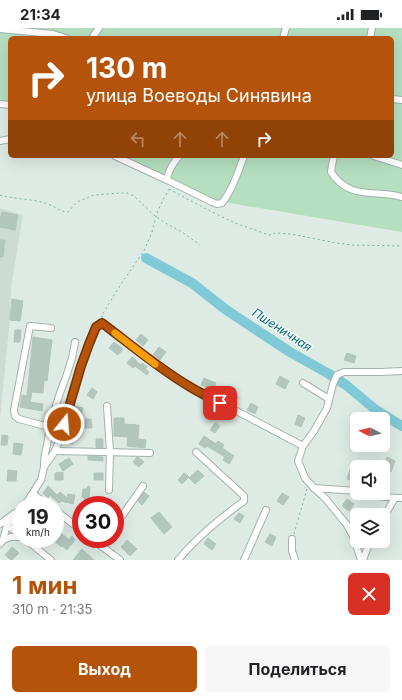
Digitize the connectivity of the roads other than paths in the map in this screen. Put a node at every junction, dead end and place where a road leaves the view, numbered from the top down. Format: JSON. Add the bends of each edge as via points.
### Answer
{"nodes":[{"id":1,"x":59,"y":28,"type":"edge"},
{"id":2,"x":0,"y":30,"type":"edge"},
{"id":3,"x":58,"y":36,"type":"joint"},
{"id":4,"x":119,"y":158,"type":"edge"},
{"id":5,"x":177,"y":158,"type":"edge"},
{"id":6,"x":243,"y":158,"type":"edge"},
{"id":7,"x":334,"y":158,"type":"edge"},
{"id":8,"x":380,"y":158,"type":"edge"},
{"id":9,"x":402,"y":165,"type":"edge"},
{"id":10,"x":167,"y":180,"type":"junction"},
{"id":11,"x":402,"y":197,"type":"edge"},
{"id":12,"x":50,"y":328,"type":"dead end"},
{"id":13,"x":75,"y":342,"type":"dead end"},
{"id":14,"x":402,"y":371,"type":"edge"},
{"id":15,"x":303,"y":383,"type":"dead end"},
{"id":16,"x":329,"y":399,"type":"junction"},
{"id":17,"x":107,"y":406,"type":"dead end"},
{"id":18,"x":49,"y":427,"type":"junction"},
{"id":19,"x":304,"y":446,"type":"junction"},
{"id":20,"x":55,"y":451,"type":"junction"},
{"id":21,"x":110,"y":452,"type":"junction"},
{"id":22,"x":196,"y":452,"type":"dead end"},
{"id":23,"x":150,"y":453,"type":"dead end"},
{"id":24,"x":44,"y":468,"type":"junction"},
{"id":25,"x":143,"y":486,"type":"dead end"},
{"id":26,"x":314,"y":488,"type":"junction"},
{"id":27,"x":109,"y":490,"type":"dead end"},
{"id":28,"x":350,"y":491,"type":"edge"},
{"id":29,"x":33,"y":494,"type":"joint"},
{"id":30,"x":36,"y":496,"type":"edge"},
{"id":31,"x":395,"y":498,"type":"junction"},
{"id":32,"x":402,"y":498,"type":"edge"},
{"id":33,"x":390,"y":499,"type":"edge"},
{"id":34,"x":389,"y":508,"type":"edge"},
{"id":35,"x":266,"y":510,"type":"dead end"},
{"id":36,"x":124,"y":513,"type":"edge"},
{"id":37,"x":12,"y":515,"type":"edge"},
{"id":38,"x":64,"y":517,"type":"edge"},
{"id":39,"x":12,"y":519,"type":"edge"},
{"id":40,"x":72,"y":523,"type":"edge"},
{"id":41,"x":0,"y":524,"type":"edge"},
{"id":42,"x":7,"y":525,"type":"junction"},
{"id":43,"x":12,"y":529,"type":"edge"},
{"id":44,"x":12,"y":537,"type":"edge"},
{"id":45,"x":292,"y":539,"type":"road end"},
{"id":46,"x":1,"y":542,"type":"edge"},
{"id":47,"x":36,"y":548,"type":"edge"},
{"id":48,"x":103,"y":548,"type":"edge"},
{"id":49,"x":368,"y":548,"type":"edge"},
{"id":50,"x":51,"y":560,"type":"edge"},
{"id":51,"x":120,"y":560,"type":"edge"},
{"id":52,"x":178,"y":560,"type":"edge"},
{"id":53,"x":244,"y":560,"type":"edge"},
{"id":54,"x":295,"y":560,"type":"edge"},
{"id":55,"x":362,"y":560,"type":"edge"}],
"edges":[{"from":1,"to":3,"type":"street"},
{"from":2,"to":3,"type":"street"},
{"from":4,"to":10,"type":"street"},
{"from":5,"to":10,"type":"street","via":[[168,172]]},
{"from":6,"to":10,"type":"street","via":[[233,185],[222,203],[212,202]]},
{"from":7,"to":11,"type":"street","via":[[331,172],[346,187],[354,191]]},
{"from":8,"to":9,"type":"street"},
{"from":12,"to":18,"type":"street","via":[[30,326],[14,410],[15,416],[19,419]]},
{"from":13,"to":18,"type":"street"},
{"from":14,"to":16,"type":"street","via":[[344,372],[337,376]]},
{"from":15,"to":16,"type":"street"},
{"from":16,"to":19,"type":"street","via":[[314,432]]},
{"from":17,"to":21,"type":"street"},
{"from":18,"to":24,"type":"street","via":[[50,436]]},
{"from":19,"to":20,"type":"street","via":[[189,386],[102,323],[96,327],[89,344]]},
{"from":19,"to":26,"type":"street","via":[[298,461],[305,478]]},
{"from":20,"to":21,"type":"street"},
{"from":20,"to":24,"type":"street"},
{"from":21,"to":23,"type":"street"},
{"from":21,"to":27,"type":"street"},
{"from":22,"to":52,"type":"street","via":[[244,496],[244,501],[220,518]]},
{"from":24,"to":29,"type":"street"},
{"from":25,"to":36,"type":"street"},
{"from":26,"to":28,"type":"street"},
{"from":26,"to":55,"type":"street","via":[[347,525]]},
{"from":29,"to":30,"type":"street"},
{"from":31,"to":32,"type":"street"},
{"from":31,"to":33,"type":"street"},
{"from":31,"to":34,"type":"street"},
{"from":35,"to":53,"type":"street"},
{"from":37,"to":41,"type":"street"},
{"from":38,"to":40,"type":"street"},
{"from":39,"to":42,"type":"street"},
{"from":42,"to":43,"type":"street"},
{"from":42,"to":46,"type":"street"},
{"from":44,"to":46,"type":"street"},
{"from":45,"to":54,"type":"street"},
{"from":47,"to":50,"type":"street"},
{"from":48,"to":51,"type":"street"},
{"from":49,"to":55,"type":"street"}]}
